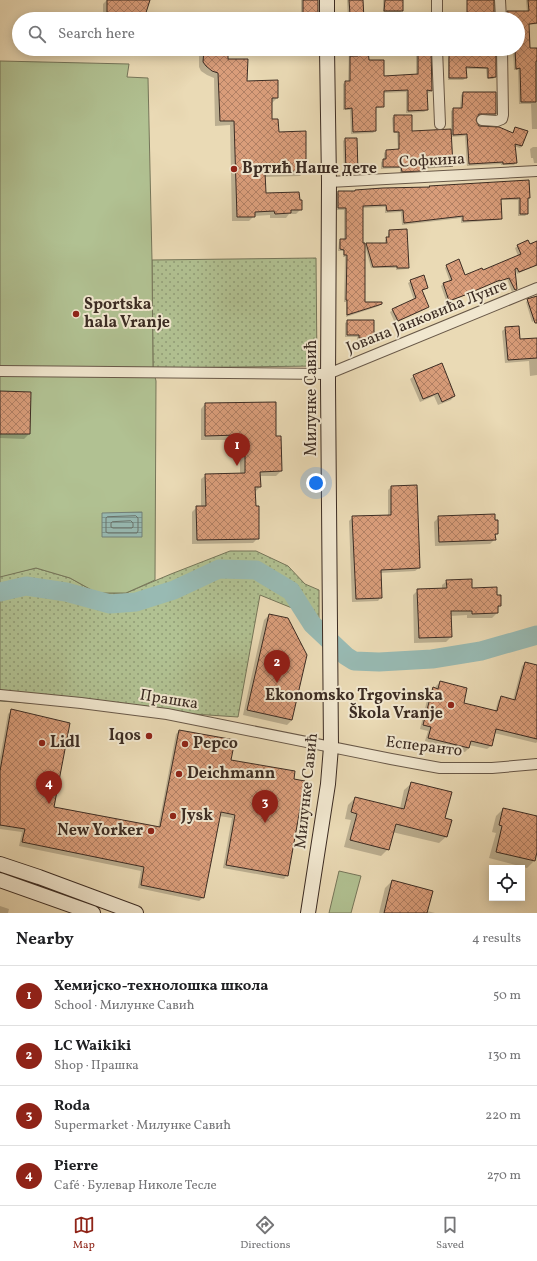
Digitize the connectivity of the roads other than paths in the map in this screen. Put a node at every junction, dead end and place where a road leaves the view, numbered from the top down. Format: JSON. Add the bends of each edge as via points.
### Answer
{"nodes":[{"id":1,"x":327,"y":0,"type":"edge"},
{"id":2,"x":437,"y":0,"type":"edge"},
{"id":3,"x":500,"y":0,"type":"edge"},
{"id":4,"x":327,"y":12,"type":"edge"},
{"id":5,"x":437,"y":12,"type":"edge"},
{"id":6,"x":501,"y":12,"type":"edge"},
{"id":7,"x":327,"y":56,"type":"edge"},
{"id":8,"x":437,"y":56,"type":"edge"},
{"id":9,"x":502,"y":56,"type":"edge"},
{"id":10,"x":482,"y":120,"type":"dead end"},
{"id":11,"x":440,"y":124,"type":"dead end"},
{"id":12,"x":537,"y":171,"type":"edge"},
{"id":13,"x":329,"y":182,"type":"junction"},
{"id":14,"x":537,"y":288,"type":"edge"},
{"id":15,"x":0,"y":371,"type":"edge"},
{"id":16,"x":328,"y":374,"type":"junction"},
{"id":17,"x":0,"y":695,"type":"edge"},
{"id":18,"x":331,"y":747,"type":"junction"},
{"id":19,"x":537,"y":764,"type":"edge"},
{"id":20,"x":0,"y":864,"type":"edge"},
{"id":21,"x":0,"y":880,"type":"edge"},
{"id":22,"x":93,"y":913,"type":"edge"},
{"id":23,"x":136,"y":913,"type":"edge"},
{"id":24,"x":308,"y":913,"type":"edge"}],
"edges":[{"from":1,"to":4,"type":"street"},
{"from":2,"to":5,"type":"street"},
{"from":3,"to":6,"type":"street"},
{"from":7,"to":13,"type":"street","name":"Милунке Савић"},
{"from":8,"to":11,"type":"street"},
{"from":9,"to":10,"type":"street","via":[[502,119]]},
{"from":12,"to":13,"type":"street","name":"Софкина"},
{"from":13,"to":16,"type":"street","name":"Милунке Савић"},
{"from":14,"to":16,"type":"street","name":"Јована Јанковића Лунге"},
{"from":15,"to":16,"type":"street"},
{"from":16,"to":18,"type":"street","name":"Милунке Савић"},
{"from":17,"to":18,"type":"street","name":"Прашка","via":[[166,714]]},
{"from":18,"to":19,"type":"street","name":"Есперанто","via":[[440,768],[492,768]]},
{"from":18,"to":24,"type":"street","name":"Милунке Савић","via":[[328,784]]},
{"from":20,"to":23,"type":"street"},
{"from":21,"to":22,"type":"street"}]}
